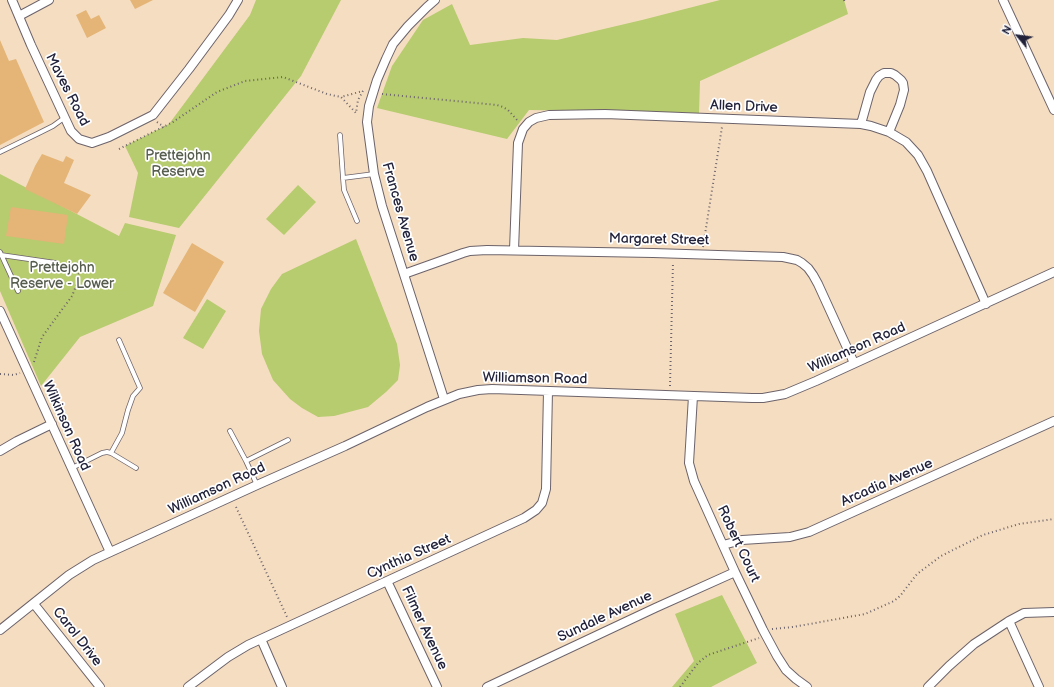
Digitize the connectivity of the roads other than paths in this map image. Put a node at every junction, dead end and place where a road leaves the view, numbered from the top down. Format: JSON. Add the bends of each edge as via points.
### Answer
{"nodes":[{"id":1,"x":12,"y":0,"type":"edge"},
{"id":2,"x":49,"y":0,"type":"edge"},
{"id":3,"x":238,"y":0,"type":"edge"},
{"id":4,"x":435,"y":0,"type":"edge"},
{"id":5,"x":1003,"y":0,"type":"edge"},
{"id":6,"x":19,"y":16,"type":"junction"},
{"id":7,"x":1054,"y":110,"type":"edge"},
{"id":8,"x":64,"y":118,"type":"junction"},
{"id":9,"x":861,"y":124,"type":"junction"},
{"id":10,"x":889,"y":132,"type":"junction"},
{"id":11,"x":340,"y":135,"type":"dead end"},
{"id":12,"x":0,"y":152,"type":"edge"},
{"id":13,"x":374,"y":174,"type":"junction"},
{"id":14,"x":344,"y":178,"type":"junction"},
{"id":15,"x":357,"y":221,"type":"dead end"},
{"id":16,"x":514,"y":250,"type":"junction"},
{"id":17,"x":1,"y":253,"type":"edge"},
{"id":18,"x":56,"y":263,"type":"dead end"},
{"id":19,"x":1054,"y":272,"type":"edge"},
{"id":20,"x":404,"y":274,"type":"junction"},
{"id":21,"x":18,"y":291,"type":"dead end"},
{"id":22,"x":986,"y":304,"type":"junction"},
{"id":23,"x":0,"y":311,"type":"edge"},
{"id":24,"x":119,"y":340,"type":"dead end"},
{"id":25,"x":854,"y":363,"type":"junction"},
{"id":26,"x":548,"y":392,"type":"junction"},
{"id":27,"x":693,"y":396,"type":"junction"},
{"id":28,"x":444,"y":399,"type":"junction"},
{"id":29,"x":1054,"y":421,"type":"edge"},
{"id":30,"x":52,"y":424,"type":"junction"},
{"id":31,"x":230,"y":430,"type":"dead end"},
{"id":32,"x":288,"y":440,"type":"dead end"},
{"id":33,"x":0,"y":451,"type":"edge"},
{"id":34,"x":111,"y":453,"type":"junction"},
{"id":35,"x":246,"y":461,"type":"junction"},
{"id":36,"x":71,"y":468,"type":"junction"},
{"id":37,"x":136,"y":468,"type":"dead end"},
{"id":38,"x":257,"y":485,"type":"junction"},
{"id":39,"x":723,"y":545,"type":"junction"},
{"id":40,"x":110,"y":552,"type":"junction"},
{"id":41,"x":736,"y":572,"type":"junction"},
{"id":42,"x":387,"y":581,"type":"junction"},
{"id":43,"x":34,"y":604,"type":"junction"},
{"id":44,"x":1054,"y":612,"type":"edge"},
{"id":45,"x":1009,"y":621,"type":"junction"},
{"id":46,"x":0,"y":630,"type":"edge"},
{"id":47,"x":261,"y":639,"type":"junction"},
{"id":48,"x":100,"y":687,"type":"edge"},
{"id":49,"x":188,"y":687,"type":"edge"},
{"id":50,"x":282,"y":687,"type":"edge"},
{"id":51,"x":437,"y":687,"type":"edge"},
{"id":52,"x":487,"y":687,"type":"edge"},
{"id":53,"x":807,"y":687,"type":"edge"},
{"id":54,"x":928,"y":687,"type":"edge"},
{"id":55,"x":1039,"y":687,"type":"edge"}],
"edges":[{"from":1,"to":6,"type":"street","name":"Maves Road"},
{"from":2,"to":6,"type":"street"},
{"from":3,"to":8,"type":"street","name":"Maves Road","via":[[194,64],[153,114],[109,138],[92,143],[76,137]]},
{"from":4,"to":13,"type":"street","name":"Frances Avenue","via":[[401,33],[389,52],[377,80],[369,106],[368,122]]},
{"from":5,"to":7,"type":"street"},
{"from":6,"to":8,"type":"street","name":"Maves Road"},
{"from":8,"to":12,"type":"lane"},
{"from":9,"to":10,"type":"street","name":"Allen Drive"},
{"from":9,"to":10,"type":"street","via":[[876,80],[884,73],[891,73],[901,80],[904,90]]},
{"from":9,"to":16,"type":"street","name":"Allen Drive","via":[[605,114],[544,115],[523,129],[518,143]]},
{"from":10,"to":22,"type":"street","name":"Allen Drive","via":[[910,146],[920,159]]},
{"from":11,"to":14,"type":"lane"},
{"from":13,"to":14,"type":"lane"},
{"from":13,"to":20,"type":"street","name":"Frances Avenue"},
{"from":14,"to":15,"type":"lane","via":[[344,190]]},
{"from":16,"to":20,"type":"street","name":"Margaret Street","via":[[470,251]]},
{"from":16,"to":25,"type":"street","name":"Margaret Street","via":[[674,253],[783,257],[797,260],[808,268],[818,284]]},
{"from":17,"to":18,"type":"lane"},
{"from":17,"to":21,"type":"lane"},
{"from":19,"to":22,"type":"street","name":"Williamson Road"},
{"from":20,"to":28,"type":"street","name":"Frances Avenue"},
{"from":22,"to":25,"type":"street","name":"Williamson Road"},
{"from":23,"to":30,"type":"street","name":"Wilkinson Road"},
{"from":24,"to":34,"type":"lane","via":[[141,389],[134,396],[122,433]]},
{"from":25,"to":27,"type":"street","name":"Williamson Road","via":[[785,394],[763,398]]},
{"from":26,"to":27,"type":"street","name":"Williamson Road"},
{"from":26,"to":28,"type":"street","name":"Williamson Road","via":[[492,389]]},
{"from":26,"to":42,"type":"street","name":"Cynthia Street","via":[[546,489],[540,507],[524,518]]},
{"from":27,"to":39,"type":"street","name":"Robert Court","via":[[689,464]]},
{"from":28,"to":38,"type":"street","name":"Williamson Road"},
{"from":29,"to":39,"type":"street","name":"Arcadia Avenue","via":[[809,532],[790,537],[742,540]]},
{"from":30,"to":33,"type":"street"},
{"from":30,"to":36,"type":"street","name":"Wilkinson Road"},
{"from":31,"to":35,"type":"lane"},
{"from":32,"to":35,"type":"lane"},
{"from":34,"to":36,"type":"lane","via":[[102,453]]},
{"from":34,"to":37,"type":"lane"},
{"from":35,"to":38,"type":"lane"},
{"from":36,"to":40,"type":"street","name":"Wilkinson Road"},
{"from":38,"to":40,"type":"street","name":"Williamson Road"},
{"from":39,"to":41,"type":"street","name":"Robert Court"},
{"from":40,"to":43,"type":"street","name":"Williamson Road","via":[[69,575]]},
{"from":41,"to":52,"type":"street","name":"Sundale Avenue"},
{"from":41,"to":53,"type":"street","name":"Robert Court","via":[[782,666]]},
{"from":42,"to":47,"type":"street","name":"Cynthia Street"},
{"from":42,"to":51,"type":"street","name":"Filmer Avenue"},
{"from":43,"to":46,"type":"street","name":"Williamson Road"},
{"from":43,"to":48,"type":"street","name":"Carol Drive"},
{"from":44,"to":45,"type":"street","via":[[1024,613]]},
{"from":45,"to":54,"type":"street","via":[[974,644]]},
{"from":45,"to":55,"type":"street"},
{"from":47,"to":49,"type":"street","name":"Cynthia Street","via":[[228,657]]},
{"from":47,"to":50,"type":"street"}]}
